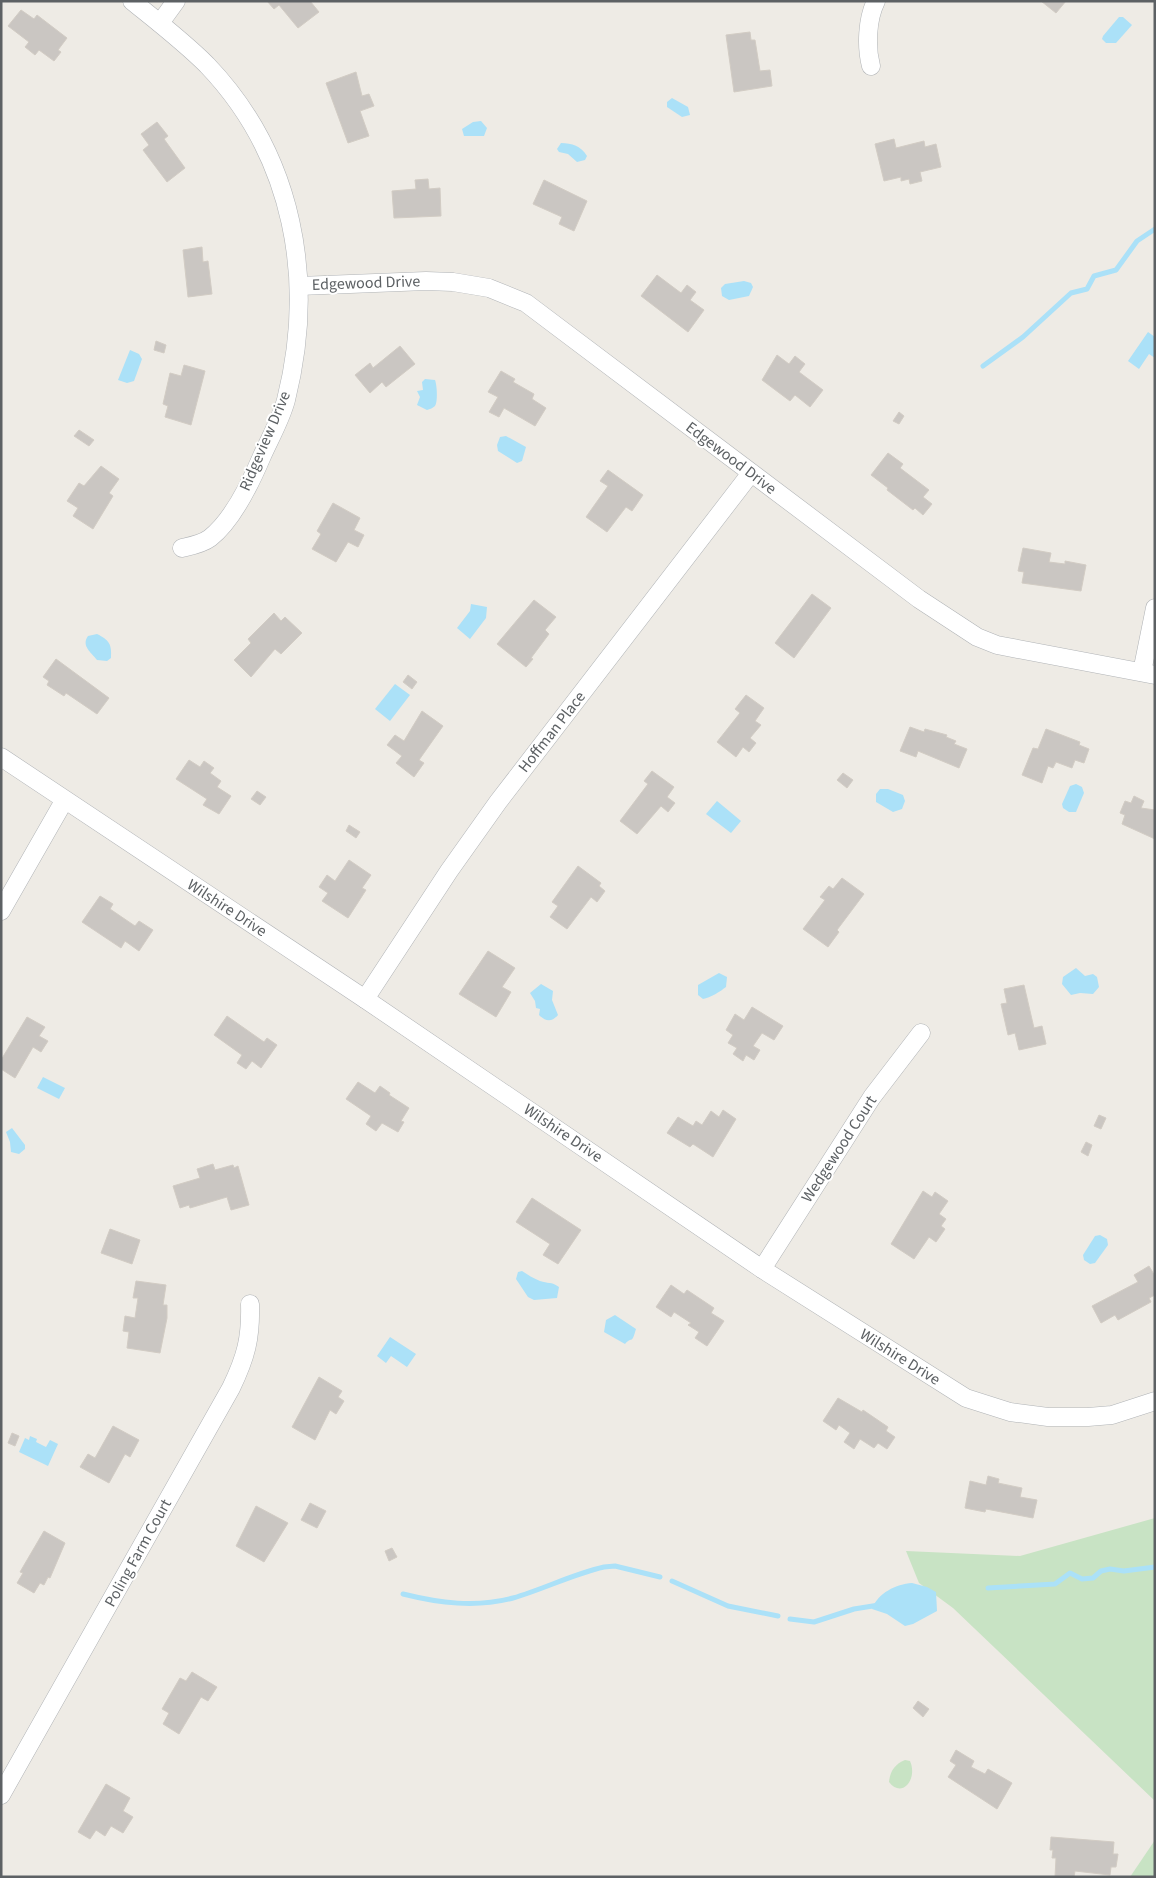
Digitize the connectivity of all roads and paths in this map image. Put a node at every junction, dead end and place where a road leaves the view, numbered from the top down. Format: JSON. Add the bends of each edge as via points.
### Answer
{"nodes":[{"id":1,"x":132,"y":1,"type":"edge"},
{"id":2,"x":176,"y":1,"type":"edge"},
{"id":3,"x":876,"y":1,"type":"edge"},
{"id":4,"x":160,"y":23,"type":"junction"},
{"id":5,"x":871,"y":66,"type":"dead end"},
{"id":6,"x":299,"y":286,"type":"junction"},
{"id":7,"x":750,"y":473,"type":"junction"},
{"id":8,"x":182,"y":548,"type":"dead end"},
{"id":9,"x":1155,"y":608,"type":"edge"},
{"id":10,"x":1148,"y":674,"type":"edge"},
{"id":11,"x":1,"y":757,"type":"edge"},
{"id":12,"x":64,"y":801,"type":"junction"},
{"id":13,"x":1,"y":911,"type":"edge"},
{"id":14,"x":365,"y":999,"type":"junction"},
{"id":15,"x":921,"y":1033,"type":"dead end"},
{"id":16,"x":762,"y":1269,"type":"junction"},
{"id":17,"x":250,"y":1304,"type":"dead end"},
{"id":18,"x":1155,"y":1402,"type":"edge"},
{"id":19,"x":1,"y":1795,"type":"edge"}],
"edges":[{"from":1,"to":4,"type":"street","name":"Ridgeview Drive"},
{"from":2,"to":4,"type":"street"},
{"from":3,"to":5,"type":"street","via":[[871,15],[868,57]]},
{"from":4,"to":6,"type":"street","name":"Ridgeview Drive","via":[[208,66],[252,123],[271,157],[288,211]]},
{"from":6,"to":7,"type":"street","name":"Edgewood Drive","via":[[453,282],[498,292],[526,303]]},
{"from":6,"to":8,"type":"street","name":"Ridgeview Drive","via":[[295,355],[285,402],[250,485],[209,539]]},
{"from":7,"to":10,"type":"street","name":"Edgewood Drive","via":[[918,599],[977,637],[997,645]]},
{"from":7,"to":14,"type":"street","name":"Hoffman Place","via":[[498,802]]},
{"from":9,"to":10,"type":"street"},
{"from":11,"to":12,"type":"street","name":"Wilshire Drive"},
{"from":12,"to":13,"type":"street"},
{"from":12,"to":14,"type":"street","name":"Wilshire Drive"},
{"from":14,"to":16,"type":"street","name":"Wilshire Drive"},
{"from":15,"to":16,"type":"street","name":"Wedgewood Court","via":[[872,1097]]},
{"from":16,"to":18,"type":"street","name":"Wilshire Drive","via":[[966,1398],[1010,1412],[1048,1417],[1112,1415]]},
{"from":17,"to":19,"type":"street","name":"Poling Farm Court","via":[[248,1347],[231,1388]]}]}
